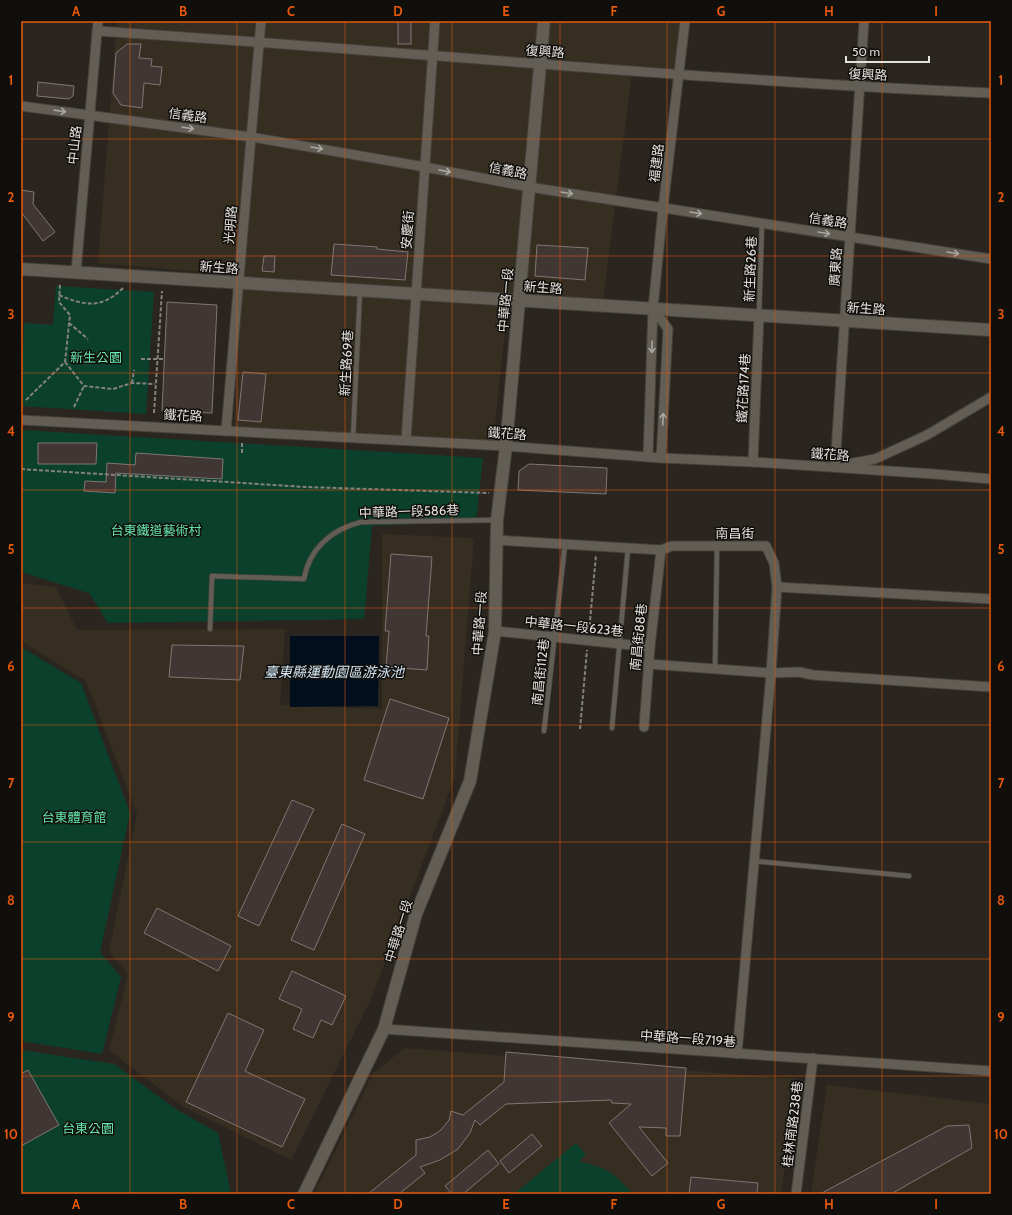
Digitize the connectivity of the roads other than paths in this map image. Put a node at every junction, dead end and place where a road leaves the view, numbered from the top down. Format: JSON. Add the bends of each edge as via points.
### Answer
{"nodes":[{"id":1,"x":98,"y":21,"type":"edge"},
{"id":2,"x":261,"y":21,"type":"edge"},
{"id":3,"x":435,"y":21,"type":"edge"},
{"id":4,"x":544,"y":21,"type":"edge"},
{"id":5,"x":685,"y":21,"type":"edge"},
{"id":6,"x":864,"y":21,"type":"edge"},
{"id":7,"x":97,"y":31,"type":"junction"},
{"id":8,"x":259,"y":41,"type":"junction"},
{"id":9,"x":433,"y":56,"type":"junction"},
{"id":10,"x":540,"y":64,"type":"junction"},
{"id":11,"x":680,"y":73,"type":"junction"},
{"id":12,"x":860,"y":87,"type":"junction"},
{"id":13,"x":991,"y":92,"type":"edge"},
{"id":14,"x":21,"y":106,"type":"edge"},
{"id":15,"x":90,"y":115,"type":"junction"},
{"id":16,"x":251,"y":137,"type":"junction"},
{"id":17,"x":425,"y":167,"type":"junction"},
{"id":18,"x":529,"y":187,"type":"junction"},
{"id":19,"x":663,"y":208,"type":"junction"},
{"id":20,"x":762,"y":223,"type":"junction"},
{"id":21,"x":850,"y":237,"type":"junction"},
{"id":22,"x":991,"y":259,"type":"edge"},
{"id":23,"x":21,"y":269,"type":"edge"},
{"id":24,"x":76,"y":272,"type":"junction"},
{"id":25,"x":238,"y":282,"type":"junction"},
{"id":26,"x":360,"y":290,"type":"junction"},
{"id":27,"x":415,"y":294,"type":"junction"},
{"id":28,"x":519,"y":300,"type":"junction"},
{"id":29,"x":654,"y":308,"type":"junction"},
{"id":30,"x":759,"y":315,"type":"junction"},
{"id":31,"x":845,"y":320,"type":"junction"},
{"id":32,"x":991,"y":330,"type":"edge"},
{"id":33,"x":991,"y":397,"type":"edge"},
{"id":34,"x":21,"y":420,"type":"edge"},
{"id":35,"x":226,"y":431,"type":"junction"},
{"id":36,"x":353,"y":438,"type":"junction"},
{"id":37,"x":406,"y":440,"type":"junction"},
{"id":38,"x":506,"y":446,"type":"junction"},
{"id":39,"x":648,"y":456,"type":"junction"},
{"id":40,"x":661,"y":458,"type":"junction"},
{"id":41,"x":753,"y":462,"type":"junction"},
{"id":42,"x":835,"y":467,"type":"junction"},
{"id":43,"x":991,"y":479,"type":"edge"},
{"id":44,"x":497,"y":520,"type":"junction"},
{"id":45,"x":496,"y":540,"type":"junction"},
{"id":46,"x":565,"y":544,"type":"junction"},
{"id":47,"x":717,"y":546,"type":"junction"},
{"id":48,"x":628,"y":548,"type":"junction"},
{"id":49,"x":661,"y":550,"type":"junction"},
{"id":50,"x":777,"y":587,"type":"junction"},
{"id":51,"x":991,"y":599,"type":"edge"},
{"id":52,"x":210,"y":629,"type":"dead end"},
{"id":53,"x":495,"y":631,"type":"junction"},
{"id":54,"x":555,"y":638,"type":"junction"},
{"id":55,"x":620,"y":644,"type":"junction"},
{"id":56,"x":650,"y":647,"type":"junction"},
{"id":57,"x":648,"y":664,"type":"junction"},
{"id":58,"x":715,"y":669,"type":"junction"},
{"id":59,"x":771,"y":673,"type":"junction"},
{"id":60,"x":991,"y":687,"type":"edge"},
{"id":61,"x":644,"y":727,"type":"dead end"},
{"id":62,"x":612,"y":728,"type":"dead end"},
{"id":63,"x":544,"y":731,"type":"dead end"},
{"id":64,"x":754,"y":861,"type":"junction"},
{"id":65,"x":909,"y":876,"type":"dead end"},
{"id":66,"x":384,"y":1029,"type":"junction"},
{"id":67,"x":737,"y":1054,"type":"junction"},
{"id":68,"x":813,"y":1058,"type":"junction"},
{"id":69,"x":991,"y":1071,"type":"edge"},
{"id":70,"x":304,"y":1194,"type":"edge"},
{"id":71,"x":796,"y":1194,"type":"edge"}],
"edges":[{"from":1,"to":7,"type":"street","name":"中山路"},
{"from":2,"to":8,"type":"street","name":"光明路"},
{"from":3,"to":9,"type":"street","name":"安慶街"},
{"from":4,"to":10,"type":"street","name":"中華路一段"},
{"from":5,"to":11,"type":"street","name":"福建路"},
{"from":6,"to":12,"type":"street","name":"廣東路"},
{"from":7,"to":8,"type":"street","name":"復興路"},
{"from":7,"to":15,"type":"street","name":"中山路"},
{"from":8,"to":9,"type":"street","name":"復興路"},
{"from":8,"to":16,"type":"street","name":"光明路"},
{"from":9,"to":10,"type":"street","name":"復興路"},
{"from":9,"to":17,"type":"street","name":"安慶街"},
{"from":10,"to":11,"type":"street","name":"復興路"},
{"from":10,"to":18,"type":"street","name":"中華路一段"},
{"from":11,"to":12,"type":"street","name":"復興路"},
{"from":11,"to":19,"type":"street","name":"福建路"},
{"from":12,"to":13,"type":"street","name":"復興路"},
{"from":12,"to":21,"type":"street","name":"廣東路"},
{"from":14,"to":15,"type":"street","name":"信義路","one_way":true},
{"from":15,"to":16,"type":"street","name":"信義路","one_way":true},
{"from":15,"to":24,"type":"street","name":"中山路"},
{"from":16,"to":17,"type":"street","name":"信義路","one_way":true},
{"from":16,"to":25,"type":"street","name":"光明路"},
{"from":17,"to":18,"type":"street","name":"信義路","one_way":true},
{"from":17,"to":27,"type":"street","name":"安慶街"},
{"from":18,"to":19,"type":"street","name":"信義路","one_way":true},
{"from":18,"to":28,"type":"street","name":"中華路一段"},
{"from":19,"to":20,"type":"street","name":"信義路","one_way":true},
{"from":19,"to":29,"type":"street","name":"福建路"},
{"from":20,"to":21,"type":"street","name":"信義路","one_way":true},
{"from":20,"to":30,"type":"lane","name":"新生路26巷"},
{"from":21,"to":22,"type":"street","name":"信義路","one_way":true},
{"from":21,"to":31,"type":"street","name":"廣東路"},
{"from":23,"to":24,"type":"street","name":"新生路"},
{"from":24,"to":25,"type":"street","name":"新生路"},
{"from":25,"to":26,"type":"street","name":"新生路"},
{"from":25,"to":35,"type":"street","name":"光明路"},
{"from":26,"to":27,"type":"street","name":"新生路"},
{"from":26,"to":36,"type":"lane","name":"新生路69巷"},
{"from":27,"to":28,"type":"street","name":"新生路"},
{"from":27,"to":37,"type":"street","name":"安慶街"},
{"from":28,"to":29,"type":"street","name":"新生路"},
{"from":28,"to":38,"type":"street","name":"中華路一段"},
{"from":29,"to":30,"type":"street","name":"新生路"},
{"from":29,"to":39,"type":"street","name":"福建路","one_way":true},
{"from":40,"to":29,"type":"street","one_way":true,"via":[[668,329]]},
{"from":30,"to":31,"type":"street","name":"新生路"},
{"from":30,"to":41,"type":"street","name":"鐵花路174巷"},
{"from":31,"to":32,"type":"street","name":"新生路"},
{"from":31,"to":42,"type":"street","name":"廣東路"},
{"from":33,"to":42,"type":"street","via":[[927,436],[882,456]]},
{"from":34,"to":35,"type":"street","name":"鐵花路"},
{"from":35,"to":36,"type":"street","name":"鐵花路"},
{"from":36,"to":37,"type":"street","name":"鐵花路"},
{"from":37,"to":38,"type":"street","name":"鐵花路"},
{"from":38,"to":39,"type":"street","name":"鐵花路"},
{"from":38,"to":44,"type":"street","name":"中華路一段"},
{"from":39,"to":40,"type":"street","name":"鐵花路"},
{"from":40,"to":41,"type":"street","name":"鐵花路"},
{"from":41,"to":42,"type":"street","name":"鐵花路"},
{"from":42,"to":43,"type":"street","name":"鐵花路"},
{"from":44,"to":45,"type":"street","name":"中華路一段"},
{"from":44,"to":52,"type":"lane","name":"中華路一段586巷","via":[[361,522],[345,526],[317,548],[306,565],[304,579],[212,576]]},
{"from":45,"to":46,"type":"street","name":"南昌街"},
{"from":45,"to":53,"type":"street","name":"中華路一段"},
{"from":46,"to":48,"type":"street","name":"南昌街"},
{"from":46,"to":54,"type":"lane","name":"南昌街112巷"},
{"from":47,"to":49,"type":"street","name":"南昌街","via":[[672,546]]},
{"from":47,"to":50,"type":"street","name":"南昌街","via":[[766,546],[774,563]]},
{"from":47,"to":58,"type":"lane"},
{"from":48,"to":49,"type":"street","name":"南昌街"},
{"from":48,"to":55,"type":"lane"},
{"from":49,"to":56,"type":"street","name":"南昌街88巷"},
{"from":50,"to":51,"type":"street"},
{"from":50,"to":59,"type":"street"},
{"from":53,"to":54,"type":"street","name":"中華路一段623巷"},
{"from":53,"to":66,"type":"street","name":"中華路一段","via":[[470,781],[416,914]]},
{"from":54,"to":55,"type":"street","name":"中華路一段623巷"},
{"from":54,"to":63,"type":"lane","name":"南昌街112巷"},
{"from":55,"to":56,"type":"street","name":"中華路一段623巷"},
{"from":55,"to":62,"type":"lane"},
{"from":56,"to":57,"type":"street","name":"南昌街88巷"},
{"from":57,"to":58,"type":"street"},
{"from":57,"to":61,"type":"street","name":"南昌街88巷"},
{"from":58,"to":59,"type":"street"},
{"from":59,"to":60,"type":"street","via":[[799,672]]},
{"from":59,"to":64,"type":"street"},
{"from":64,"to":65,"type":"lane"},
{"from":64,"to":67,"type":"street"},
{"from":66,"to":67,"type":"street","name":"中華路一段719巷"},
{"from":66,"to":70,"type":"street","name":"中華路一段"},
{"from":67,"to":68,"type":"street","name":"中華路一段719巷"},
{"from":68,"to":69,"type":"street","name":"中華路一段719巷"},
{"from":68,"to":71,"type":"street","name":"桂林南路238巷"}]}
